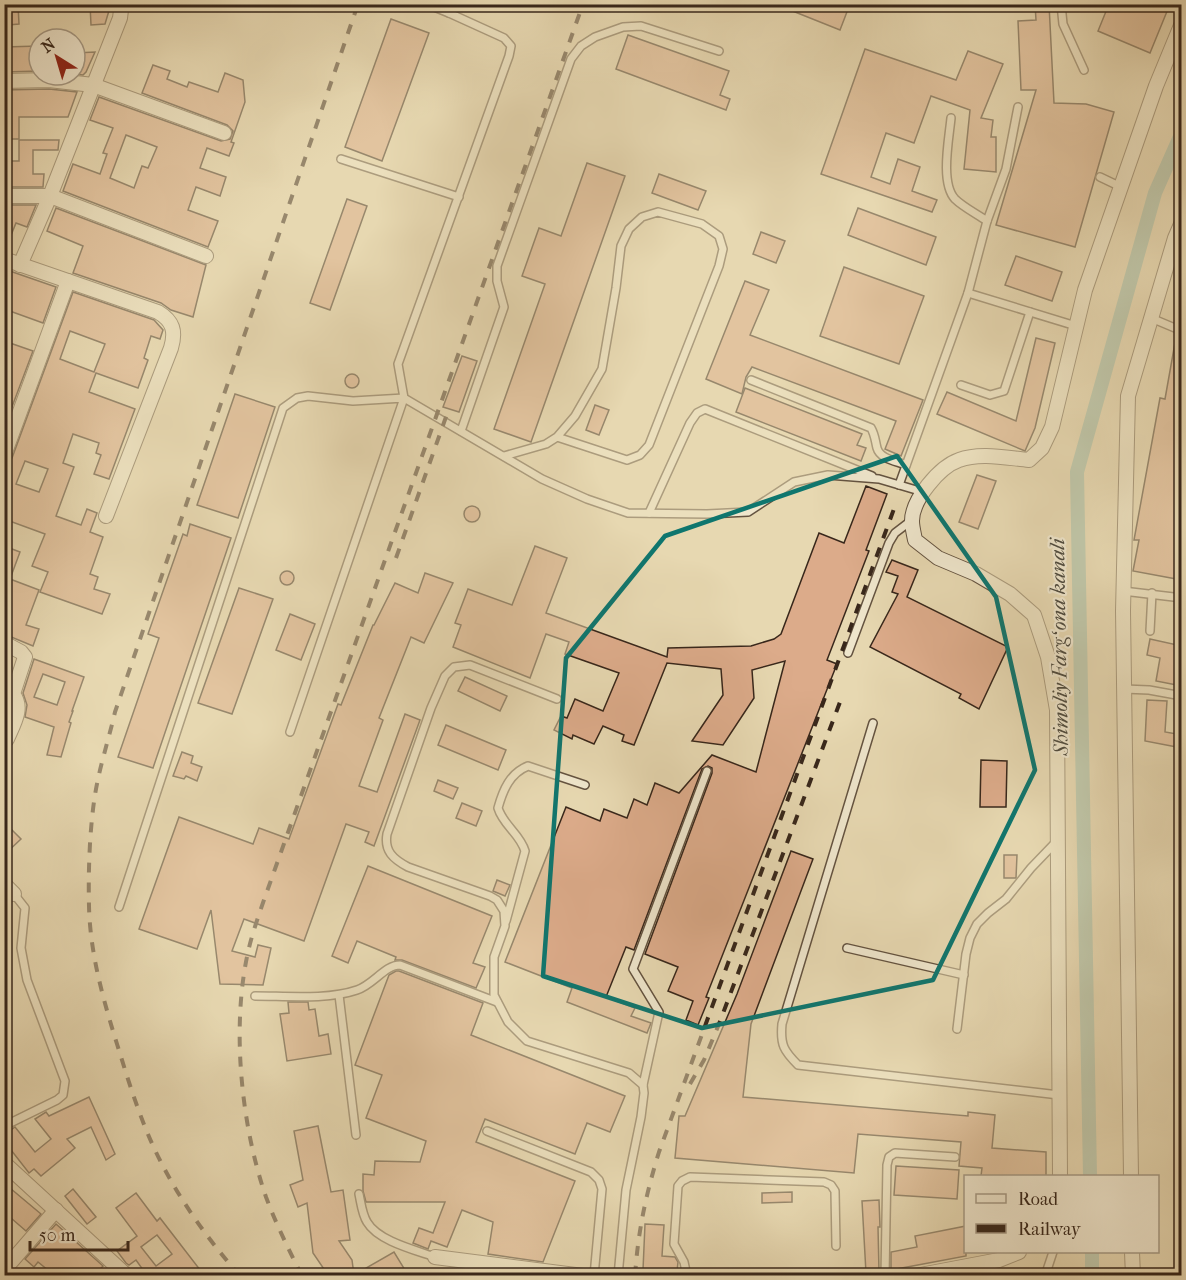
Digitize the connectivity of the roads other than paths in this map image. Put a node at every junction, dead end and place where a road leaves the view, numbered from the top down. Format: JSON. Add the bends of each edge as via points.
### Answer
{"nodes":[{"id":1,"x":120,"y":4,"type":"edge"},
{"id":2,"x":427,"y":4,"type":"edge"},
{"id":3,"x":1060,"y":4,"type":"edge"},
{"id":4,"x":449,"y":9,"type":"edge"},
{"id":5,"x":1182,"y":23,"type":"edge"},
{"id":6,"x":719,"y":51,"type":"dead end"},
{"id":7,"x":1084,"y":70,"type":"dead end"},
{"id":8,"x":4,"y":81,"type":"edge"},
{"id":9,"x":93,"y":85,"type":"junction"},
{"id":10,"x":1018,"y":107,"type":"dead end"},
{"id":11,"x":951,"y":118,"type":"dead end"},
{"id":12,"x":224,"y":133,"type":"dead end"},
{"id":13,"x":341,"y":159,"type":"dead end"},
{"id":14,"x":1100,"y":177,"type":"dead end"},
{"id":15,"x":1121,"y":187,"type":"junction"},
{"id":16,"x":4,"y":196,"type":"edge"},
{"id":17,"x":50,"y":196,"type":"junction"},
{"id":18,"x":459,"y":196,"type":"junction"},
{"id":19,"x":987,"y":221,"type":"junction"},
{"id":20,"x":1182,"y":222,"type":"edge"},
{"id":21,"x":206,"y":256,"type":"dead end"},
{"id":22,"x":4,"y":259,"type":"edge"},
{"id":23,"x":20,"y":265,"type":"junction"},
{"id":24,"x":68,"y":281,"type":"junction"},
{"id":25,"x":968,"y":293,"type":"junction"},
{"id":26,"x":1030,"y":312,"type":"junction"},
{"id":27,"x":1151,"y":318,"type":"junction"},
{"id":28,"x":1076,"y":326,"type":"junction"},
{"id":29,"x":1182,"y":331,"type":"edge"},
{"id":30,"x":751,"y":380,"type":"dead end"},
{"id":31,"x":961,"y":385,"type":"dead end"},
{"id":32,"x":404,"y":398,"type":"junction"},
{"id":33,"x":461,"y":431,"type":"junction"},
{"id":34,"x":557,"y":437,"type":"junction"},
{"id":35,"x":4,"y":455,"type":"edge"},
{"id":36,"x":504,"y":456,"type":"junction"},
{"id":37,"x":906,"y":465,"type":"junction"},
{"id":38,"x":879,"y":479,"type":"junction"},
{"id":39,"x":899,"y":485,"type":"junction"},
{"id":40,"x":923,"y":492,"type":"junction"},
{"id":41,"x":649,"y":513,"type":"junction"},
{"id":42,"x":106,"y":516,"type":"dead end"},
{"id":43,"x":912,"y":520,"type":"junction"},
{"id":44,"x":1123,"y":591,"type":"junction"},
{"id":45,"x":1152,"y":593,"type":"junction"},
{"id":46,"x":1182,"y":598,"type":"edge"},
{"id":47,"x":1150,"y":631,"type":"dead end"},
{"id":48,"x":4,"y":643,"type":"edge"},
{"id":49,"x":848,"y":653,"type":"dead end"},
{"id":50,"x":1124,"y":689,"type":"junction"},
{"id":51,"x":1182,"y":696,"type":"edge"},
{"id":52,"x":557,"y":699,"type":"dead end"},
{"id":53,"x":873,"y":723,"type":"dead end"},
{"id":54,"x":290,"y":732,"type":"dead end"},
{"id":55,"x":7,"y":740,"type":"dead end"},
{"id":56,"x":707,"y":771,"type":"dead end"},
{"id":57,"x":585,"y":785,"type":"dead end"},
{"id":58,"x":1059,"y":840,"type":"junction"},
{"id":59,"x":8,"y":894,"type":"edge"},
{"id":60,"x":119,"y":907,"type":"dead end"},
{"id":61,"x":505,"y":926,"type":"junction"},
{"id":62,"x":847,"y":948,"type":"dead end"},
{"id":63,"x":963,"y":975,"type":"junction"},
{"id":64,"x":339,"y":995,"type":"junction"},
{"id":65,"x":255,"y":996,"type":"dead end"},
{"id":66,"x":497,"y":1002,"type":"junction"},
{"id":67,"x":957,"y":1029,"type":"dead end"},
{"id":68,"x":643,"y":1085,"type":"junction"},
{"id":69,"x":1060,"y":1095,"type":"junction"},
{"id":70,"x":4,"y":1126,"type":"edge"},
{"id":71,"x":487,"y":1131,"type":"dead end"},
{"id":72,"x":356,"y":1135,"type":"dead end"},
{"id":73,"x":955,"y":1157,"type":"dead end"},
{"id":74,"x":4,"y":1163,"type":"edge"},
{"id":75,"x":1060,"y":1175,"type":"edge"},
{"id":76,"x":1131,"y":1175,"type":"edge"},
{"id":77,"x":359,"y":1194,"type":"dead end"},
{"id":78,"x":56,"y":1210,"type":"junction"},
{"id":79,"x":836,"y":1246,"type":"dead end"},
{"id":80,"x":1014,"y":1253,"type":"edge"},
{"id":81,"x":1052,"y":1253,"type":"edge"},
{"id":82,"x":1132,"y":1253,"type":"edge"},
{"id":83,"x":435,"y":1257,"type":"joint"},
{"id":84,"x":4,"y":1270,"type":"edge"},
{"id":85,"x":493,"y":1270,"type":"edge"},
{"id":86,"x":124,"y":1275,"type":"edge"},
{"id":87,"x":583,"y":1275,"type":"edge"},
{"id":88,"x":594,"y":1275,"type":"edge"},
{"id":89,"x":618,"y":1275,"type":"edge"},
{"id":90,"x":687,"y":1275,"type":"edge"},
{"id":91,"x":885,"y":1275,"type":"edge"},
{"id":92,"x":919,"y":1275,"type":"edge"},
{"id":93,"x":1046,"y":1275,"type":"edge"},
{"id":94,"x":1133,"y":1275,"type":"edge"}],
"edges":[{"from":1,"to":9,"type":"street","via":[[120,18]]},
{"from":2,"to":4,"type":"lane"},
{"from":3,"to":7,"type":"lane","via":[[1063,24]]},
{"from":4,"to":18,"type":"lane","via":[[504,38],[511,46]]},
{"from":5,"to":15,"type":"street"},
{"from":6,"to":33,"type":"lane","via":[[641,26],[623,27],[595,37],[571,58],[497,266],[504,307]]},
{"from":8,"to":9,"type":"street","via":[[50,80]]},
{"from":9,"to":12,"type":"street"},
{"from":9,"to":17,"type":"street"},
{"from":10,"to":19,"type":"lane","via":[[1006,169]]},
{"from":11,"to":19,"type":"lane","via":[[948,186],[955,198]]},
{"from":13,"to":18,"type":"lane"},
{"from":14,"to":15,"type":"lane"},
{"from":15,"to":28,"type":"street"},
{"from":16,"to":17,"type":"street"},
{"from":17,"to":21,"type":"street"},
{"from":17,"to":23,"type":"street"},
{"from":18,"to":32,"type":"lane","via":[[399,364]]},
{"from":19,"to":25,"type":"lane"},
{"from":20,"to":27,"type":"street"},
{"from":22,"to":23,"type":"street"},
{"from":23,"to":24,"type":"street"},
{"from":24,"to":35,"type":"street"},
{"from":24,"to":42,"type":"street","via":[[158,312],[174,329],[171,348]]},
{"from":25,"to":26,"type":"lane"},
{"from":25,"to":37,"type":"lane"},
{"from":26,"to":28,"type":"lane"},
{"from":26,"to":31,"type":"lane","via":[[1004,391],[990,395]]},
{"from":27,"to":29,"type":"lane"},
{"from":27,"to":44,"type":"street","via":[[1128,396]]},
{"from":28,"to":40,"type":"street","via":[[1052,427],[1042,448],[1029,460],[976,456],[958,460],[938,473]]},
{"from":30,"to":37,"type":"lane","via":[[871,428],[878,452]]},
{"from":32,"to":33,"type":"lane"},
{"from":32,"to":54,"type":"lane"},
{"from":32,"to":60,"type":"lane","via":[[353,400],[308,396],[283,408]]},
{"from":33,"to":36,"type":"lane"},
{"from":34,"to":34,"type":"lane","via":[[602,369],[621,246],[629,229],[642,217],[658,212],[702,224],[719,236],[723,249],[719,266],[649,445],[640,455],[627,460]]},
{"from":34,"to":36,"type":"lane"},
{"from":36,"to":41,"type":"lane","via":[[587,499],[628,513]]},
{"from":37,"to":39,"type":"lane"},
{"from":38,"to":39,"type":"lane"},
{"from":38,"to":41,"type":"lane","via":[[828,475],[795,482],[748,512]]},
{"from":38,"to":41,"type":"lane","via":[[705,409],[690,423]]},
{"from":39,"to":40,"type":"lane"},
{"from":40,"to":43,"type":"street"},
{"from":43,"to":49,"type":"lane","via":[[889,543]]},
{"from":43,"to":58,"type":"street","via":[[915,540],[938,558],[1010,594],[1034,615],[1048,657],[1057,710]]},
{"from":44,"to":45,"type":"lane"},
{"from":44,"to":50,"type":"street"},
{"from":45,"to":46,"type":"lane"},
{"from":45,"to":47,"type":"lane"},
{"from":48,"to":55,"type":"street","via":[[25,657],[13,694],[19,707]]},
{"from":50,"to":51,"type":"lane"},
{"from":50,"to":76,"type":"street"},
{"from":52,"to":61,"type":"lane","via":[[470,665],[454,667],[445,676],[431,708],[387,834],[389,852],[396,860],[497,900],[504,911]]},
{"from":53,"to":69,"type":"lane","via":[[782,1024],[781,1040],[786,1053],[798,1065]]},
{"from":56,"to":68,"type":"lane","via":[[633,969],[659,1012]]},
{"from":57,"to":61,"type":"lane","via":[[528,766],[512,775],[498,808],[525,851]]},
{"from":58,"to":63,"type":"lane","via":[[1006,899],[977,924],[970,938]]},
{"from":58,"to":69,"type":"street"},
{"from":59,"to":70,"type":"lane","via":[[25,908],[21,948],[27,980],[66,1081],[63,1095],[57,1100]]},
{"from":61,"to":66,"type":"lane","via":[[494,957]]},
{"from":62,"to":63,"type":"lane"},
{"from":63,"to":67,"type":"lane"},
{"from":64,"to":65,"type":"lane"},
{"from":64,"to":66,"type":"lane","via":[[359,990],[394,965],[400,965]]},
{"from":64,"to":72,"type":"lane"},
{"from":66,"to":68,"type":"lane","via":[[508,1022],[527,1041],[629,1073]]},
{"from":68,"to":89,"type":"lane","via":[[641,1117],[626,1190]]},
{"from":69,"to":75,"type":"street"},
{"from":71,"to":88,"type":"lane","via":[[591,1172],[599,1180],[602,1190]]},
{"from":73,"to":91,"type":"lane","via":[[895,1153],[890,1157]]},
{"from":74,"to":78,"type":"street"},
{"from":77,"to":83,"type":"lane","via":[[365,1217],[374,1231]]},
{"from":78,"to":84,"type":"street"},
{"from":78,"to":86,"type":"street"},
{"from":79,"to":90,"type":"lane","via":[[835,1191],[825,1182],[690,1177],[678,1186],[674,1245]]},
{"from":80,"to":92,"type":"street","via":[[999,1260]]},
{"from":81,"to":93,"type":"lane"},
{"from":82,"to":94,"type":"street"},
{"from":83,"to":85,"type":"street"},
{"from":85,"to":87,"type":"street"}]}
